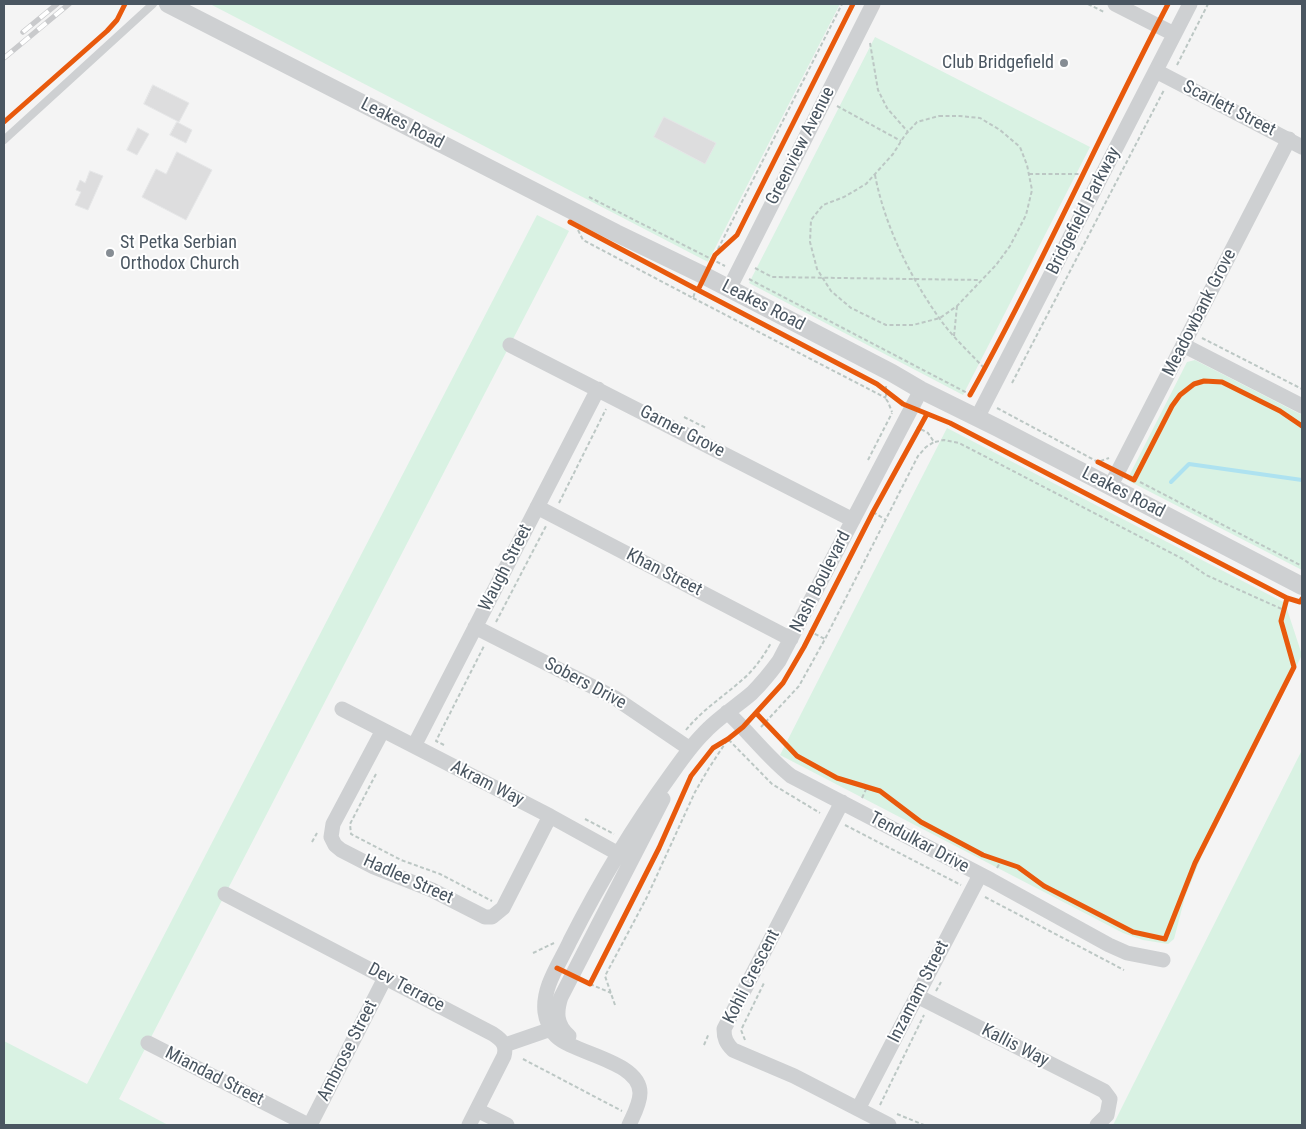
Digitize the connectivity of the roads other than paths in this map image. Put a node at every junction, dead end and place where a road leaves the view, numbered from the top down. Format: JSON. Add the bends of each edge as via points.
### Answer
{"nodes":[{"id":1,"x":154,"y":4,"type":"edge"},
{"id":2,"x":168,"y":4,"type":"edge"},
{"id":3,"x":873,"y":4,"type":"edge"},
{"id":4,"x":1115,"y":4,"type":"edge"},
{"id":5,"x":1190,"y":4,"type":"edge"},
{"id":6,"x":1174,"y":34,"type":"junction"},
{"id":7,"x":1156,"y":72,"type":"junction"},
{"id":8,"x":4,"y":140,"type":"edge"},
{"id":9,"x":1295,"y":143,"type":"edge"},
{"id":10,"x":733,"y":281,"type":"junction"},
{"id":11,"x":510,"y":345,"type":"dead end"},
{"id":12,"x":1183,"y":345,"type":"junction"},
{"id":13,"x":598,"y":389,"type":"junction"},
{"id":14,"x":921,"y":390,"type":"junction"},
{"id":15,"x":1302,"y":406,"type":"edge"},
{"id":16,"x":977,"y":418,"type":"junction"},
{"id":17,"x":1114,"y":479,"type":"junction"},
{"id":18,"x":537,"y":507,"type":"junction"},
{"id":19,"x":853,"y":520,"type":"junction"},
{"id":20,"x":1302,"y":586,"type":"edge"},
{"id":21,"x":475,"y":627,"type":"junction"},
{"id":22,"x":785,"y":636,"type":"junction"},
{"id":23,"x":342,"y":709,"type":"dead end"},
{"id":24,"x":727,"y":712,"type":"junction"},
{"id":25,"x":383,"y":730,"type":"junction"},
{"id":26,"x":684,"y":745,"type":"junction"},
{"id":27,"x":414,"y":746,"type":"junction"},
{"id":28,"x":842,"y":802,"type":"junction"},
{"id":29,"x":550,"y":816,"type":"junction"},
{"id":30,"x":619,"y":854,"type":"junction"},
{"id":31,"x":980,"y":875,"type":"junction"},
{"id":32,"x":225,"y":894,"type":"dead end"},
{"id":33,"x":1163,"y":960,"type":"dead end"},
{"id":34,"x":385,"y":978,"type":"junction"},
{"id":35,"x":917,"y":996,"type":"junction"},
{"id":36,"x":556,"y":1027,"type":"junction"},
{"id":37,"x":148,"y":1043,"type":"dead end"},
{"id":38,"x":505,"y":1045,"type":"junction"},
{"id":39,"x":858,"y":1109,"type":"junction"},
{"id":40,"x":477,"y":1110,"type":"junction"},
{"id":41,"x":625,"y":1122,"type":"edge"},
{"id":42,"x":309,"y":1125,"type":"edge"},
{"id":43,"x":469,"y":1125,"type":"edge"},
{"id":44,"x":508,"y":1125,"type":"edge"},
{"id":45,"x":889,"y":1125,"type":"edge"},
{"id":46,"x":1097,"y":1125,"type":"edge"}],
"edges":[{"from":1,"to":8,"type":"lane"},
{"from":2,"to":10,"type":"street","name":"Leakes Road","via":[[607,229]]},
{"from":3,"to":10,"type":"street","name":"Greenview Avenue"},
{"from":4,"to":6,"type":"street"},
{"from":5,"to":6,"type":"street","name":"Bridgefield Parkway"},
{"from":6,"to":7,"type":"street","name":"Bridgefield Parkway"},
{"from":7,"to":9,"type":"street","name":"Scarlett Street"},
{"from":7,"to":16,"type":"street","name":"Bridgefield Parkway"},
{"from":9,"to":12,"type":"street","name":"Meadowbank Grove"},
{"from":10,"to":14,"type":"street","name":"Leakes Road"},
{"from":11,"to":13,"type":"street","name":"Garner Grove"},
{"from":12,"to":15,"type":"street"},
{"from":12,"to":17,"type":"street","name":"Meadowbank Grove"},
{"from":13,"to":18,"type":"street","name":"Waugh Street"},
{"from":13,"to":19,"type":"street","name":"Garner Grove"},
{"from":14,"to":16,"type":"street","name":"Leakes Road"},
{"from":14,"to":19,"type":"street","name":"Nash Boulevard"},
{"from":16,"to":17,"type":"street","name":"Leakes Road"},
{"from":17,"to":20,"type":"street","name":"Leakes Road"},
{"from":18,"to":21,"type":"street","name":"Waugh Street"},
{"from":18,"to":22,"type":"street","name":"Khan Street"},
{"from":19,"to":22,"type":"street","name":"Nash Boulevard","via":[[805,628]]},
{"from":21,"to":26,"type":"street","name":"Sobers Drive","via":[[615,698]]},
{"from":21,"to":27,"type":"street","name":"Waugh Street"},
{"from":22,"to":24,"type":"street","name":"Nash Boulevard","via":[[779,661],[768,676]]},
{"from":23,"to":25,"type":"street","name":"Akram Way"},
{"from":24,"to":26,"type":"street","name":"Nash Boulevard"},
{"from":24,"to":28,"type":"street","name":"Tendulkar Drive","via":[[778,766]]},
{"from":25,"to":27,"type":"street","name":"Akram Way"},
{"from":25,"to":29,"type":"street","name":"Hadlee Street","via":[[333,824],[331,837],[341,850],[485,917],[492,917],[503,908]]},
{"from":26,"to":30,"type":"street","name":"Nash Boulevard"},
{"from":27,"to":29,"type":"street","name":"Akram Way"},
{"from":28,"to":31,"type":"street","name":"Tendulkar Drive"},
{"from":28,"to":39,"type":"street","name":"Kohli Crescent","via":[[724,1029],[724,1037],[733,1050],[794,1076]]},
{"from":29,"to":30,"type":"street","name":"Akram Way"},
{"from":30,"to":36,"type":"street","name":"Nash Boulevard","via":[[558,1008]]},
{"from":30,"to":36,"type":"street","name":"Nash Boulevard","via":[[552,976],[545,1001],[547,1021]]},
{"from":31,"to":33,"type":"street","name":"Tendulkar Drive","via":[[1127,953]]},
{"from":31,"to":35,"type":"street","name":"Inzamam Street"},
{"from":32,"to":34,"type":"street","name":"Dev Terrace"},
{"from":34,"to":38,"type":"street","name":"Dev Terrace","via":[[493,1034]]},
{"from":34,"to":42,"type":"street","name":"Ambrose Street"},
{"from":35,"to":39,"type":"street","name":"Inzamam Street"},
{"from":35,"to":46,"type":"street","name":"Kallis Way","via":[[1104,1091],[1110,1099],[1107,1114]]},
{"from":36,"to":38,"type":"street"},
{"from":36,"to":41,"type":"street","via":[[556,1036],[563,1041],[626,1070],[638,1085],[640,1093]]},
{"from":37,"to":42,"type":"street","name":"Miandad Street"},
{"from":38,"to":40,"type":"street","via":[[502,1063]]},
{"from":39,"to":45,"type":"street","name":"Kohli Crescent"},
{"from":40,"to":43,"type":"street"},
{"from":40,"to":44,"type":"street"}]}
